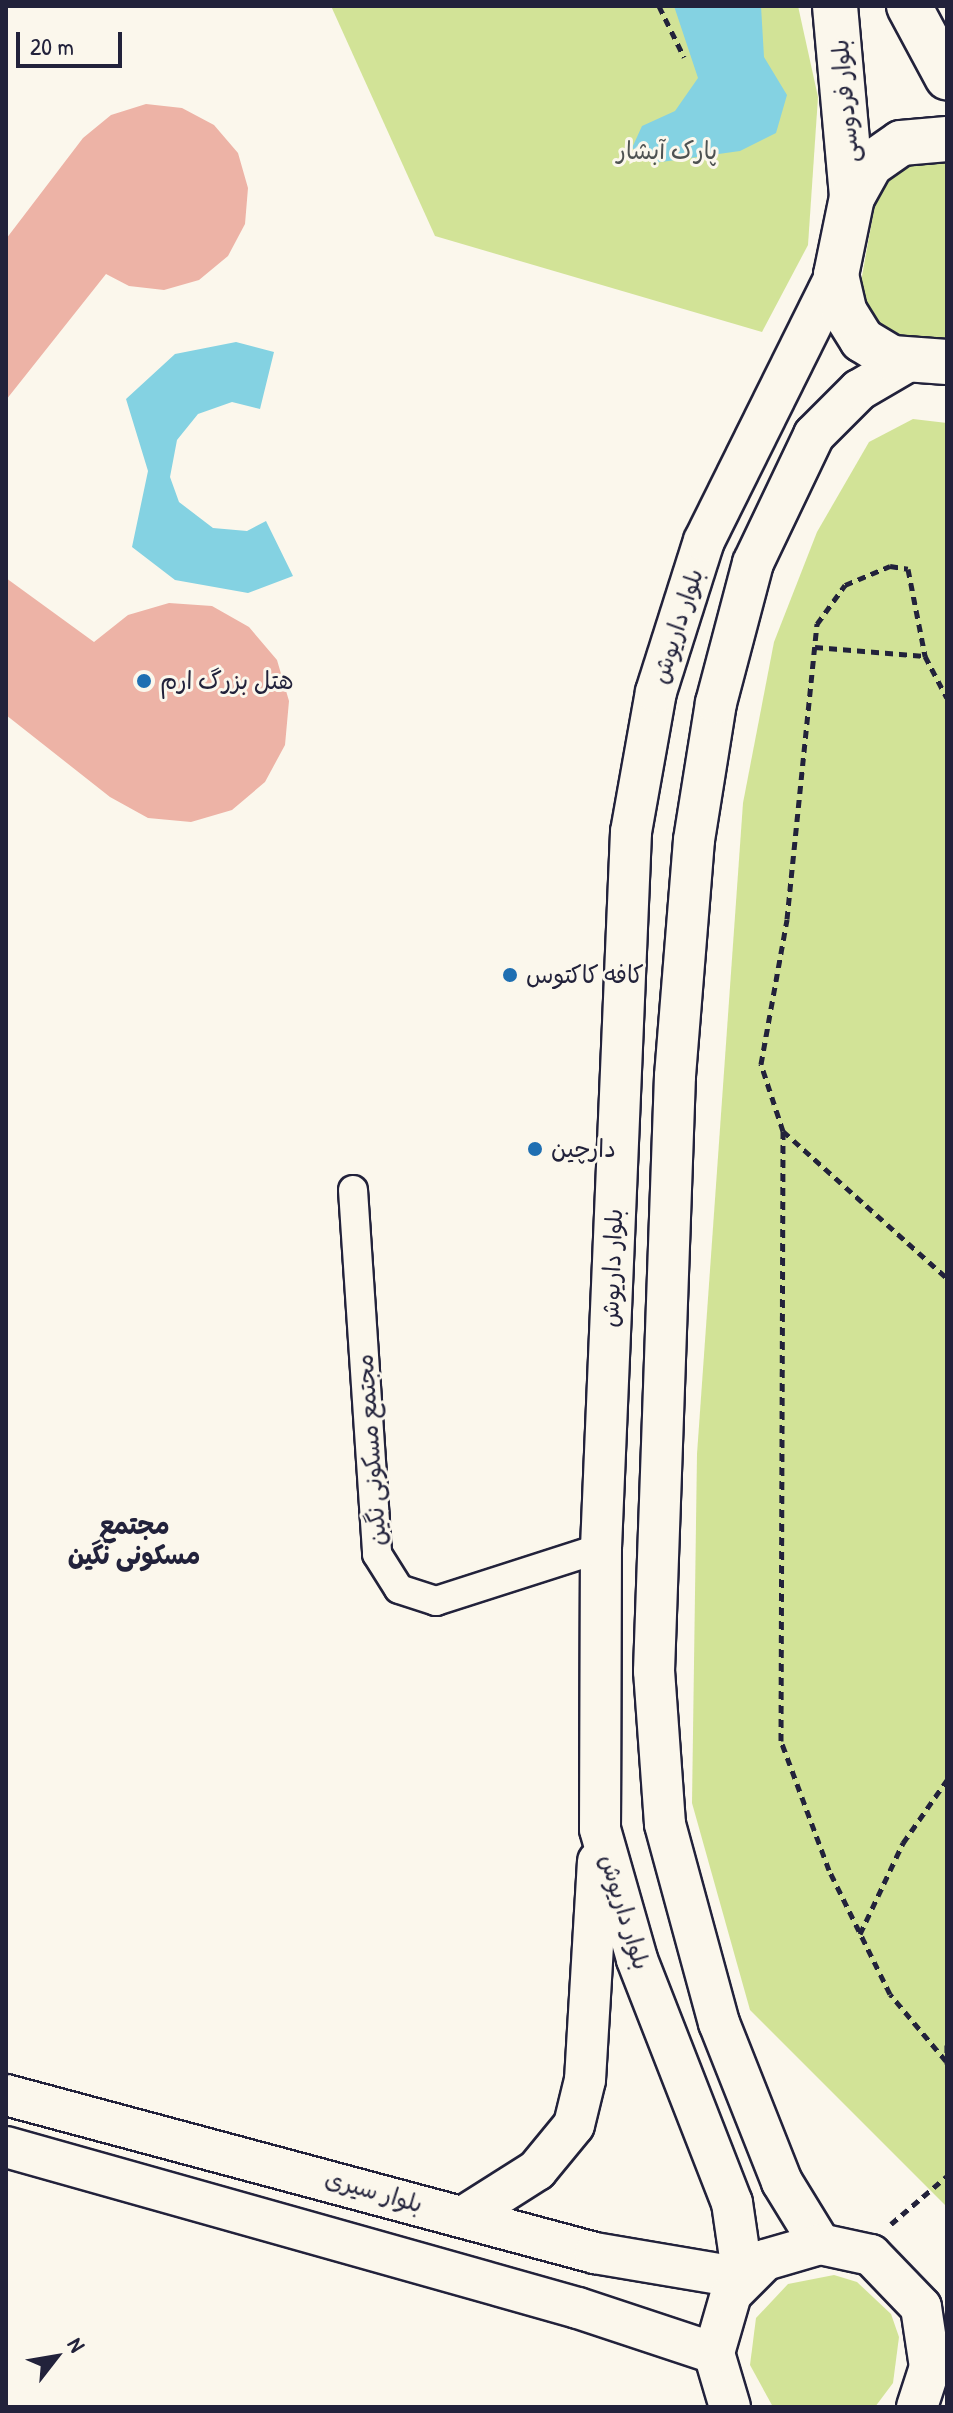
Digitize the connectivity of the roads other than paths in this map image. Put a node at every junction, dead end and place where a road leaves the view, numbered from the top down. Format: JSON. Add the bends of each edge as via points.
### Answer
{"nodes":[{"id":1,"x":835,"y":6,"type":"edge"},
{"id":2,"x":909,"y":6,"type":"edge"},
{"id":3,"x":947,"y":77,"type":"edge"},
{"id":4,"x":947,"y":139,"type":"edge"},
{"id":5,"x":852,"y":197,"type":"junction"},
{"id":6,"x":836,"y":275,"type":"junction"},
{"id":7,"x":927,"y":362,"type":"edge"},
{"id":8,"x":353,"y":1190,"type":"dead end"},
{"id":9,"x":601,"y":1548,"type":"junction"},
{"id":10,"x":600,"y":1829,"type":"junction"},
{"id":11,"x":6,"y":2095,"type":"edge"},
{"id":12,"x":6,"y":2147,"type":"edge"},
{"id":13,"x":463,"y":2217,"type":"junction"},
{"id":14,"x":820,"y":2244,"type":"junction"},
{"id":15,"x":743,"y":2278,"type":"junction"},
{"id":16,"x":714,"y":2353,"type":"junction"},
{"id":17,"x":939,"y":2373,"type":"edge"},
{"id":18,"x":730,"y":2407,"type":"edge"},
{"id":19,"x":917,"y":2407,"type":"edge"}],
"edges":[{"from":1,"to":5,"type":"main road","name":"بلوار فردوسی"},
{"from":2,"to":3,"type":"main road"},
{"from":4,"to":5,"type":"main road","via":[[920,138],[884,152]]},
{"from":5,"to":6,"type":"main road"},
{"from":6,"to":7,"type":"main road","via":[[857,333]]},
{"from":6,"to":9,"type":"main road","name":"بلوار داریوش","via":[[704,541],[656,692],[631,832]]},
{"from":7,"to":14,"type":"main road","via":[[859,390],[814,435],[753,563],[716,703],[694,840],[675,1076],[654,1671],[665,1824],[719,2023],[782,2182]]},
{"from":8,"to":9,"type":"street","name":"مجتمع مسکونی نگین","via":[[377,1554],[399,1589],[436,1601]]},
{"from":9,"to":10,"type":"main road","name":"بلوار داریوش"},
{"from":10,"to":13,"type":"main road","via":[[585,2080],[574,2125],[537,2170]]},
{"from":10,"to":15,"type":"main road","name":"بلوار داریوش","via":[[637,1959],[732,2203]]},
{"from":11,"to":13,"type":"main road","name":"بلوار سیری"},
{"from":12,"to":16,"type":"main road","via":[[578,2308]]},
{"from":13,"to":15,"type":"main road","name":"بلوار سیری","via":[[595,2253]]},
{"from":14,"to":15,"type":"main road","via":[[791,2248]]},
{"from":14,"to":17,"type":"main road","via":[[871,2255],[921,2307]]},
{"from":15,"to":16,"type":"main road","via":[[722,2313]]},
{"from":16,"to":18,"type":"main road"},
{"from":17,"to":19,"type":"main road"}]}
